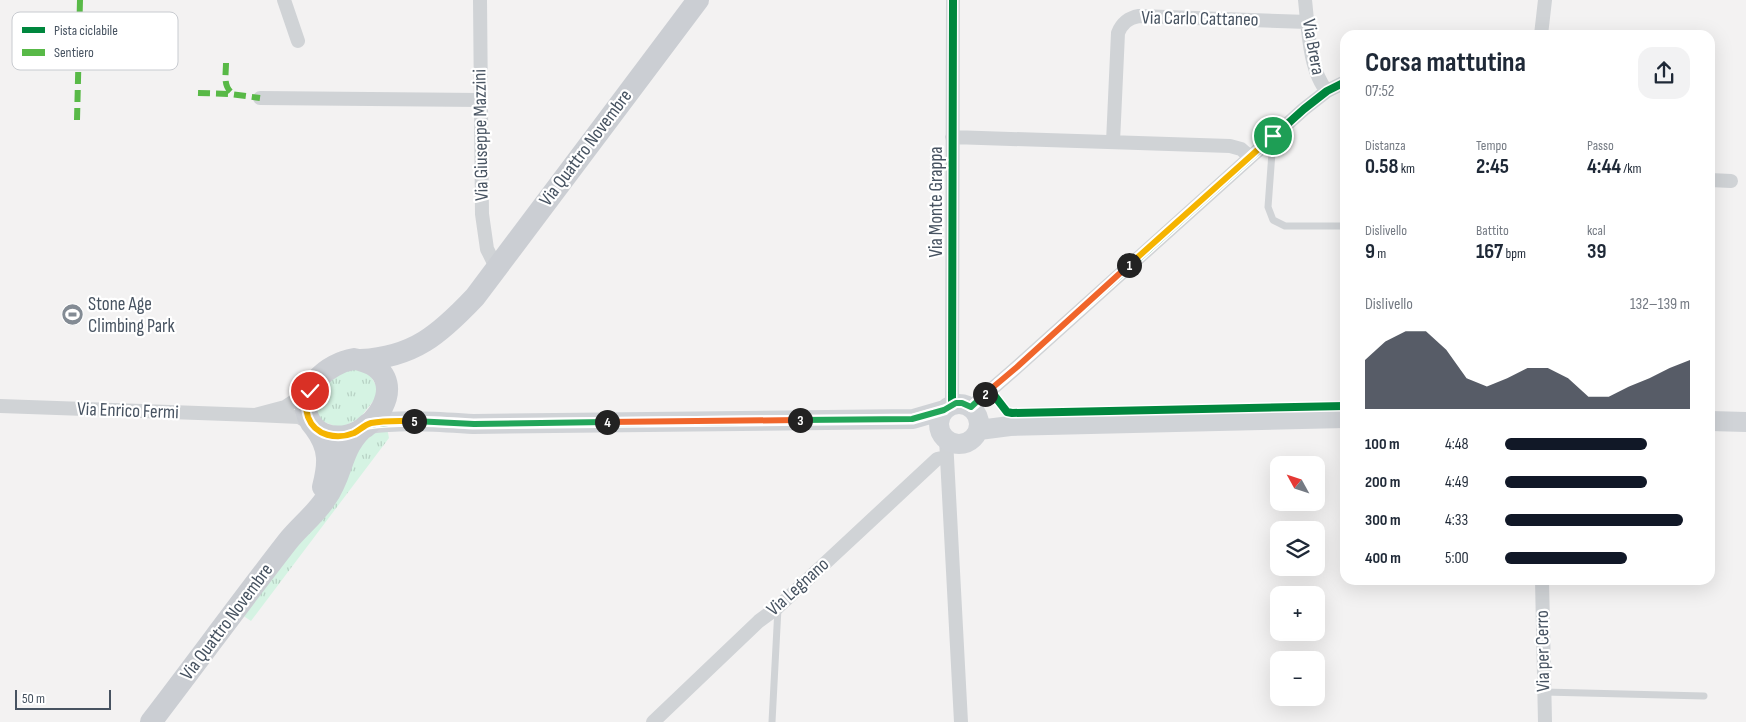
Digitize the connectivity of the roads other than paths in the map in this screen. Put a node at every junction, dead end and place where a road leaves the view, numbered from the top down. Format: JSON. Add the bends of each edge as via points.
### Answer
{"nodes":[{"id":1,"x":284,"y":0,"type":"edge"},
{"id":2,"x":480,"y":0,"type":"edge"},
{"id":3,"x":698,"y":0,"type":"edge"},
{"id":4,"x":953,"y":0,"type":"edge"},
{"id":5,"x":1306,"y":0,"type":"edge"},
{"id":6,"x":1544,"y":0,"type":"edge"},
{"id":7,"x":1308,"y":22,"type":"junction"},
{"id":8,"x":1541,"y":30,"type":"edge"},
{"id":9,"x":298,"y":41,"type":"dead end"},
{"id":10,"x":1340,"y":84,"type":"edge"},
{"id":11,"x":1326,"y":91,"type":"junction"},
{"id":12,"x":260,"y":98,"type":"dead end"},
{"id":13,"x":480,"y":100,"type":"junction"},
{"id":14,"x":1273,"y":136,"type":"junction"},
{"id":15,"x":952,"y":137,"type":"junction"},
{"id":16,"x":1114,"y":142,"type":"junction"},
{"id":17,"x":1249,"y":156,"type":"junction"},
{"id":18,"x":1715,"y":180,"type":"edge"},
{"id":19,"x":1731,"y":181,"type":"dead end"},
{"id":20,"x":1340,"y":226,"type":"edge"},
{"id":21,"x":496,"y":267,"type":"junction"},
{"id":22,"x":475,"y":297,"type":"junction"},
{"id":23,"x":360,"y":360,"type":"junction"},
{"id":24,"x":310,"y":391,"type":"junction"},
{"id":25,"x":387,"y":391,"type":"junction"},
{"id":26,"x":0,"y":406,"type":"edge"},
{"id":27,"x":255,"y":415,"type":"junction"},
{"id":28,"x":1340,"y":418,"type":"edge"},
{"id":29,"x":1715,"y":420,"type":"edge"},
{"id":30,"x":422,"y":421,"type":"junction"},
{"id":31,"x":1746,"y":422,"type":"edge"},
{"id":32,"x":368,"y":424,"type":"junction"},
{"id":33,"x":957,"y":424,"type":"junction"},
{"id":34,"x":314,"y":427,"type":"junction"},
{"id":35,"x":304,"y":522,"type":"junction"},
{"id":36,"x":1542,"y":585,"type":"edge"},
{"id":37,"x":778,"y":607,"type":"junction"},
{"id":38,"x":1544,"y":692,"type":"junction"},
{"id":39,"x":1704,"y":696,"type":"dead end"},
{"id":40,"x":151,"y":722,"type":"edge"},
{"id":41,"x":653,"y":722,"type":"edge"},
{"id":42,"x":772,"y":722,"type":"edge"},
{"id":43,"x":961,"y":722,"type":"edge"},
{"id":44,"x":1544,"y":722,"type":"edge"}],
"edges":[{"from":1,"to":9,"type":"street"},
{"from":2,"to":13,"type":"street","name":"Via Giuseppe Mazzini"},
{"from":3,"to":21,"type":"main road","name":"Via Quattro Novembre"},
{"from":4,"to":15,"type":"street","name":"Via Monte Grappa"},
{"from":5,"to":7,"type":"street","name":"Via Brera"},
{"from":6,"to":8,"type":"street"},
{"from":7,"to":11,"type":"street","name":"Via Brera","via":[[1315,72]]},
{"from":7,"to":16,"type":"street","name":"Via Carlo Cattaneo","via":[[1138,16],[1125,22],[1118,33]]},
{"from":10,"to":11,"type":"street","name":"Via Legnano"},
{"from":11,"to":14,"type":"street","name":"Via Legnano"},
{"from":12,"to":13,"type":"street"},
{"from":13,"to":21,"type":"street","name":"Via Giuseppe Mazzini","via":[[482,214],[487,249]]},
{"from":14,"to":17,"type":"street","name":"Via Legnano"},
{"from":14,"to":20,"type":"lane","via":[[1268,207],[1273,220],[1285,226]]},
{"from":15,"to":16,"type":"street"},
{"from":15,"to":33,"type":"street","name":"Via Monte Grappa"},
{"from":16,"to":17,"type":"street","via":[[1230,146]]},
{"from":17,"to":33,"type":"street","name":"Via Legnano"},
{"from":18,"to":19,"type":"street"},
{"from":21,"to":22,"type":"main road","name":"Via Quattro Novembre"},
{"from":22,"to":23,"type":"main road","name":"Via Quattro Novembre","via":[[441,331],[424,342],[380,359]]},
{"from":22,"to":25,"type":"main road","name":"Via Quattro Novembre","via":[[465,317],[447,339],[397,374]]},
{"from":23,"to":24,"type":"main road","via":[[335,364],[314,383]]},
{"from":23,"to":25,"type":"main road","via":[[381,372]]},
{"from":24,"to":27,"type":"street","name":"Via Enrico Fermi","via":[[285,407]]},
{"from":24,"to":34,"type":"main road","via":[[306,397],[306,411]]},
{"from":25,"to":30,"type":"street","via":[[396,410],[408,418]]},
{"from":25,"to":32,"type":"main road","via":[[380,412]]},
{"from":26,"to":27,"type":"street","name":"Via Enrico Fermi"},
{"from":27,"to":34,"type":"street","name":"Via Enrico Fermi","via":[[299,417]]},
{"from":28,"to":33,"type":"street","via":[[1010,426]]},
{"from":29,"to":31,"type":"street"},
{"from":30,"to":32,"type":"street"},
{"from":30,"to":33,"type":"street","via":[[474,424],[912,419]]},
{"from":32,"to":34,"type":"main road","via":[[341,437],[326,435]]},
{"from":32,"to":35,"type":"main road","name":"Via Quattro Novembre","via":[[349,444],[325,501]]},
{"from":33,"to":37,"type":"street","name":"Via Legnano","via":[[937,459]]},
{"from":33,"to":43,"type":"street","name":"Via Monte Grappa"},
{"from":34,"to":35,"type":"main road","name":"Via Quattro Novembre","via":[[326,449],[328,465],[322,490]]},
{"from":35,"to":40,"type":"main road","name":"Via Quattro Novembre"},
{"from":36,"to":38,"type":"street","name":"Via per Cerro"},
{"from":37,"to":41,"type":"street","name":"Via Legnano","via":[[759,621]]},
{"from":37,"to":42,"type":"lane"},
{"from":38,"to":39,"type":"lane"},
{"from":38,"to":44,"type":"street","name":"Via per Cerro"}]}
